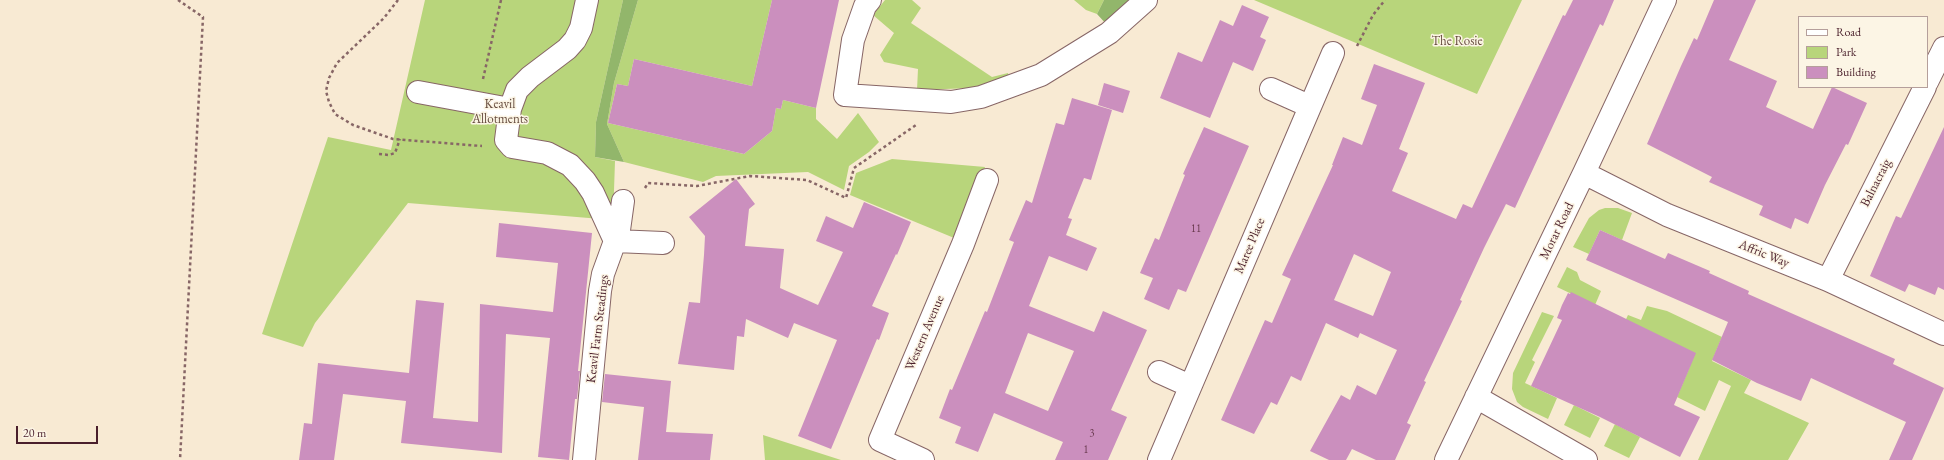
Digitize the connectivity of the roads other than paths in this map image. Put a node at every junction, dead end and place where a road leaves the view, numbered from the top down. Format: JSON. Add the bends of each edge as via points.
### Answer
{"nodes":[{"id":1,"x":587,"y":0,"type":"edge"},
{"id":2,"x":870,"y":0,"type":"edge"},
{"id":3,"x":1146,"y":0,"type":"edge"},
{"id":4,"x":1665,"y":0,"type":"edge"},
{"id":5,"x":1944,"y":48,"type":"edge"},
{"id":6,"x":1333,"y":53,"type":"road end"},
{"id":7,"x":1928,"y":80,"type":"edge"},
{"id":8,"x":1924,"y":88,"type":"edge"},
{"id":9,"x":1271,"y":89,"type":"dead end"},
{"id":10,"x":418,"y":92,"type":"dead end"},
{"id":11,"x":1309,"y":106,"type":"junction"},
{"id":12,"x":510,"y":109,"type":"junction"},
{"id":13,"x":1584,"y":173,"type":"junction"},
{"id":14,"x":987,"y":180,"type":"dead end"},
{"id":15,"x":623,"y":201,"type":"road end"},
{"id":16,"x":615,"y":241,"type":"junction"},
{"id":17,"x":663,"y":243,"type":"dead end"},
{"id":18,"x":1828,"y":280,"type":"junction"},
{"id":19,"x":1944,"y":334,"type":"edge"},
{"id":20,"x":1159,"y":372,"type":"dead end"},
{"id":21,"x":1190,"y":386,"type":"junction"},
{"id":22,"x":1476,"y":398,"type":"junction"},
{"id":23,"x":584,"y":460,"type":"edge"},
{"id":24,"x":923,"y":460,"type":"edge"},
{"id":25,"x":1159,"y":460,"type":"edge"},
{"id":26,"x":1446,"y":460,"type":"edge"},
{"id":27,"x":1586,"y":460,"type":"edge"}],
"edges":[{"from":1,"to":12,"type":"street","via":[[581,28],[575,40],[559,56],[522,84],[513,98]]},
{"from":2,"to":3,"type":"street","via":[[865,6],[853,40],[845,95],[951,102],[981,97],[1041,75],[1108,32]]},
{"from":4,"to":13,"type":"street","name":"Morar Road"},
{"from":5,"to":7,"type":"street"},
{"from":6,"to":11,"type":"street","name":"Maree Place"},
{"from":8,"to":18,"type":"street","name":"Balnacraig"},
{"from":9,"to":11,"type":"street"},
{"from":10,"to":12,"type":"street"},
{"from":11,"to":21,"type":"street","name":"Maree Place"},
{"from":12,"to":16,"type":"street","via":[[506,134],[508,144],[512,147],[547,153],[570,165],[593,193]]},
{"from":13,"to":18,"type":"street","name":"Affric Way","via":[[1667,215]]},
{"from":13,"to":22,"type":"street","name":"Morar Road"},
{"from":14,"to":24,"type":"street","name":"Western Avenue","via":[[960,251],[880,440]]},
{"from":15,"to":16,"type":"street","name":"Keavil Farm Steadings"},
{"from":16,"to":17,"type":"street"},
{"from":16,"to":23,"type":"street","name":"Keavil Farm Steadings","via":[[603,274],[600,291]]},
{"from":18,"to":19,"type":"street","name":"Affric Way"},
{"from":20,"to":21,"type":"street"},
{"from":21,"to":25,"type":"street","name":"Maree Place"},
{"from":22,"to":26,"type":"street","name":"Morar Road"},
{"from":22,"to":27,"type":"street"}]}
